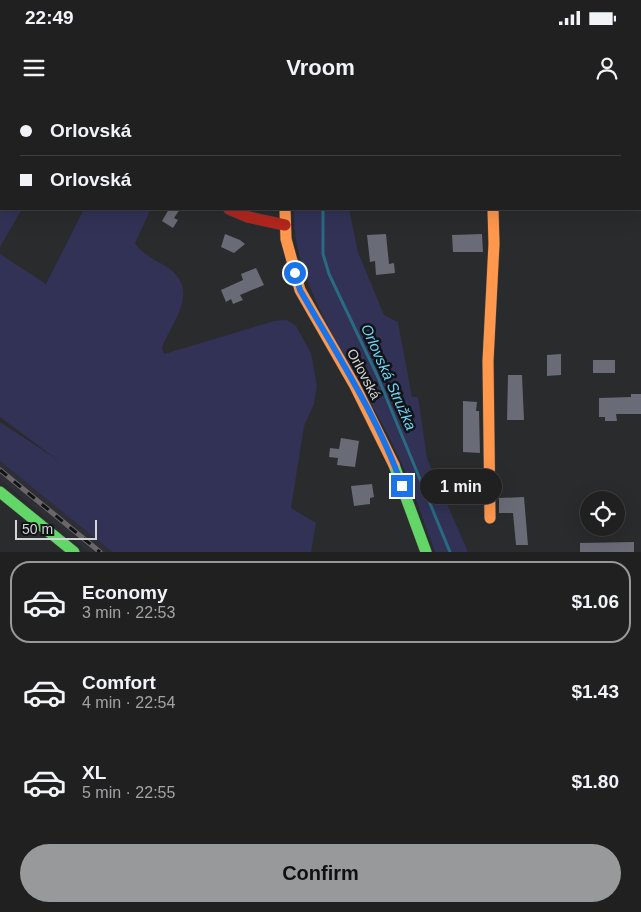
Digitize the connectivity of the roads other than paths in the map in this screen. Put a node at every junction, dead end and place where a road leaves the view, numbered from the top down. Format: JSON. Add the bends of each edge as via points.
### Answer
{"nodes":[{"id":1,"x":231,"y":210,"type":"edge"},
{"id":2,"x":285,"y":210,"type":"edge"},
{"id":3,"x":493,"y":210,"type":"edge"},
{"id":4,"x":285,"y":225,"type":"junction"},
{"id":5,"x":0,"y":492,"type":"edge"},
{"id":6,"x":490,"y":518,"type":"dead end"},
{"id":7,"x":74,"y":552,"type":"edge"},
{"id":8,"x":426,"y":552,"type":"edge"}],
"edges":[{"from":1,"to":4,"type":"street"},
{"from":2,"to":4,"type":"street","name":"Orlovská"},
{"from":3,"to":6,"type":"street","via":[[488,360]]},
{"from":4,"to":8,"type":"street","name":"Orlovská","via":[[300,290],[355,386],[396,470]]},
{"from":5,"to":7,"type":"street"}]}
